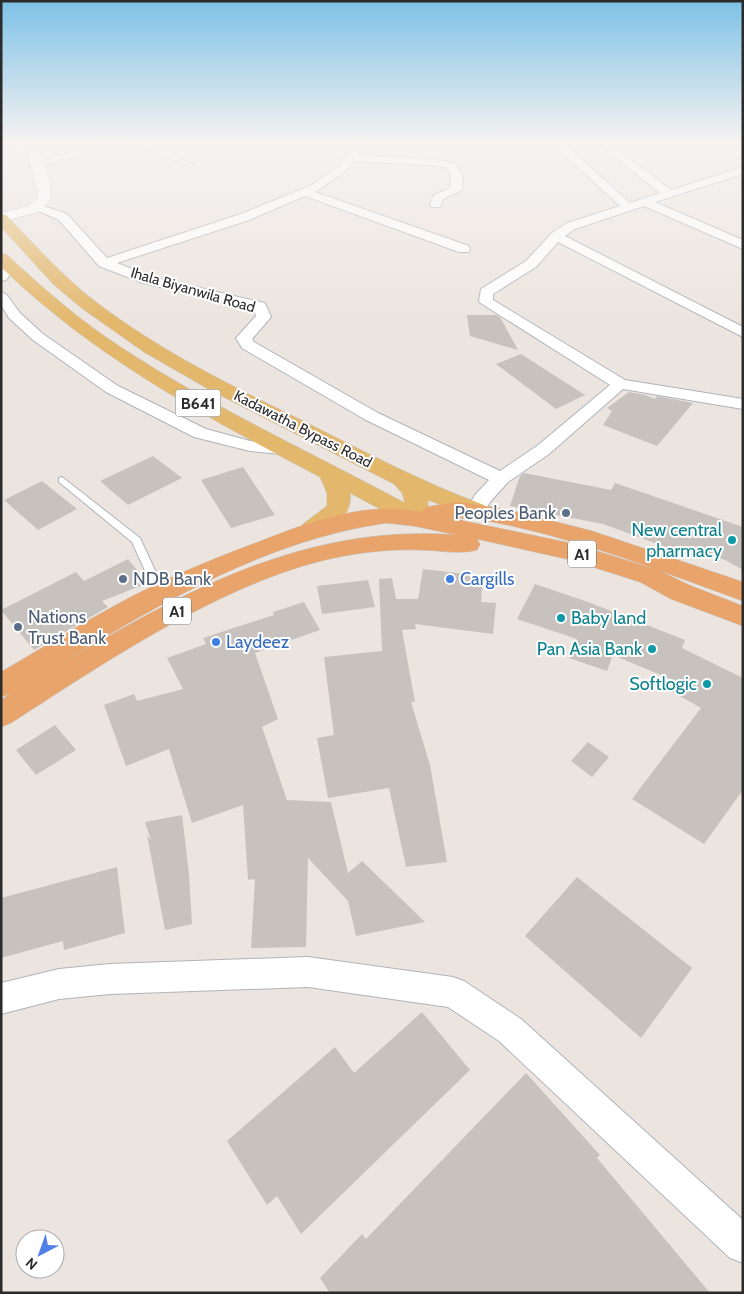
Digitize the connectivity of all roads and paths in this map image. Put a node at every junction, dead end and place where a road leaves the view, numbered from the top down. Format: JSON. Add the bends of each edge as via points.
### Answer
{"nodes":[{"id":1,"x":44,"y":200,"type":"edge"},
{"id":2,"x":285,"y":200,"type":"edge"},
{"id":3,"x":328,"y":200,"type":"edge"},
{"id":4,"x":437,"y":200,"type":"edge"},
{"id":5,"x":621,"y":200,"type":"edge"},
{"id":6,"x":649,"y":200,"type":"edge"},
{"id":7,"x":644,"y":202,"type":"junction"},
{"id":8,"x":436,"y":204,"type":"dead end"},
{"id":9,"x":628,"y":207,"type":"junction"},
{"id":10,"x":38,"y":208,"type":"junction"},
{"id":11,"x":1,"y":218,"type":"edge"},
{"id":12,"x":556,"y":236,"type":"junction"},
{"id":13,"x":743,"y":245,"type":"edge"},
{"id":14,"x":464,"y":249,"type":"dead end"},
{"id":15,"x":104,"y":263,"type":"junction"},
{"id":16,"x":4,"y":267,"type":"edge"},
{"id":17,"x":1,"y":297,"type":"edge"},
{"id":18,"x":743,"y":333,"type":"edge"},
{"id":19,"x":620,"y":384,"type":"junction"},
{"id":20,"x":743,"y":404,"type":"edge"},
{"id":21,"x":282,"y":449,"type":"junction"},
{"id":22,"x":329,"y":474,"type":"junction"},
{"id":23,"x":501,"y":478,"type":"junction"},
{"id":24,"x":402,"y":479,"type":"junction"},
{"id":25,"x":62,"y":480,"type":"dead end"},
{"id":26,"x":476,"y":510,"type":"junction"},
{"id":27,"x":414,"y":518,"type":"junction"},
{"id":28,"x":312,"y":530,"type":"junction"},
{"id":29,"x":368,"y":545,"type":"junction"},
{"id":30,"x":680,"y":592,"type":"junction"},
{"id":31,"x":743,"y":592,"type":"edge"},
{"id":32,"x":161,"y":594,"type":"junction"},
{"id":33,"x":743,"y":616,"type":"edge"},
{"id":34,"x":1,"y":686,"type":"edge"},
{"id":35,"x":1,"y":716,"type":"edge"},
{"id":36,"x":1,"y":999,"type":"edge"},
{"id":37,"x":743,"y":1245,"type":"edge"}],
"edges":[{"from":1,"to":10,"type":"street"},
{"from":2,"to":15,"type":"street","via":[[245,217]]},
{"from":3,"to":14,"type":"street"},
{"from":4,"to":8,"type":"street"},
{"from":5,"to":9,"type":"street"},
{"from":6,"to":7,"type":"street"},
{"from":7,"to":9,"type":"street"},
{"from":7,"to":13,"type":"street"},
{"from":9,"to":12,"type":"street","via":[[571,226]]},
{"from":10,"to":11,"type":"street"},
{"from":10,"to":15,"type":"street","name":"Ihala Biyanwila Road","via":[[63,217]]},
{"from":11,"to":24,"type":"main road","name":"Kadawatha Bypass Road","number":"B641","via":[[72,292],[156,351],[286,422]]},
{"from":12,"to":18,"type":"street"},
{"from":12,"to":19,"type":"street","via":[[531,264],[486,292],[486,302]]},
{"from":15,"to":23,"type":"street","name":"Ihala Biyanwila Road","via":[[148,280],[260,306],[264,317],[244,338],[247,345],[441,451]]},
{"from":16,"to":21,"type":"main road","name":"Kadawatha Bypass Road","number":"B641","via":[[135,364]]},
{"from":17,"to":21,"type":"street","via":[[10,305],[14,315],[38,337],[112,390],[214,438]]},
{"from":19,"to":20,"type":"street"},
{"from":19,"to":23,"type":"street","via":[[543,450]]},
{"from":21,"to":22,"type":"main road","name":"Kadawatha Bypass Road","number":"B641"},
{"from":22,"to":27,"type":"main road","name":"Kadawatha Bypass Road","number":"B641"},
{"from":22,"to":28,"type":"main road","via":[[340,490],[338,506],[330,519]]},
{"from":23,"to":26,"type":"street","via":[[482,498]]},
{"from":24,"to":26,"type":"main road","name":"Kadawatha Bypass Road","number":"B641"},
{"from":24,"to":27,"type":"main road","via":[[418,498]]},
{"from":25,"to":32,"type":"lane","via":[[136,540]]},
{"from":26,"to":27,"type":"highway","number":"A1","via":[[441,510]]},
{"from":26,"to":31,"type":"highway","number":"A1","via":[[601,540]]},
{"from":27,"to":28,"type":"highway","number":"A1","via":[[386,515]]},
{"from":27,"to":29,"type":"highway"},
{"from":27,"to":30,"type":"highway","number":"A1","via":[[576,552],[649,576]]},
{"from":28,"to":32,"type":"highway","number":"A1","via":[[230,561]]},
{"from":29,"to":30,"type":"highway","number":"A1","via":[[402,542],[475,544],[546,558]]},
{"from":29,"to":35,"type":"highway","number":"A1","via":[[333,549],[301,558],[227,586],[104,651]]},
{"from":30,"to":33,"type":"highway","number":"A1"},
{"from":32,"to":34,"type":"highway","number":"A1","via":[[102,625]]},
{"from":36,"to":37,"type":"street","via":[[59,984],[110,979],[308,972],[453,992],[510,1030]]}]}
